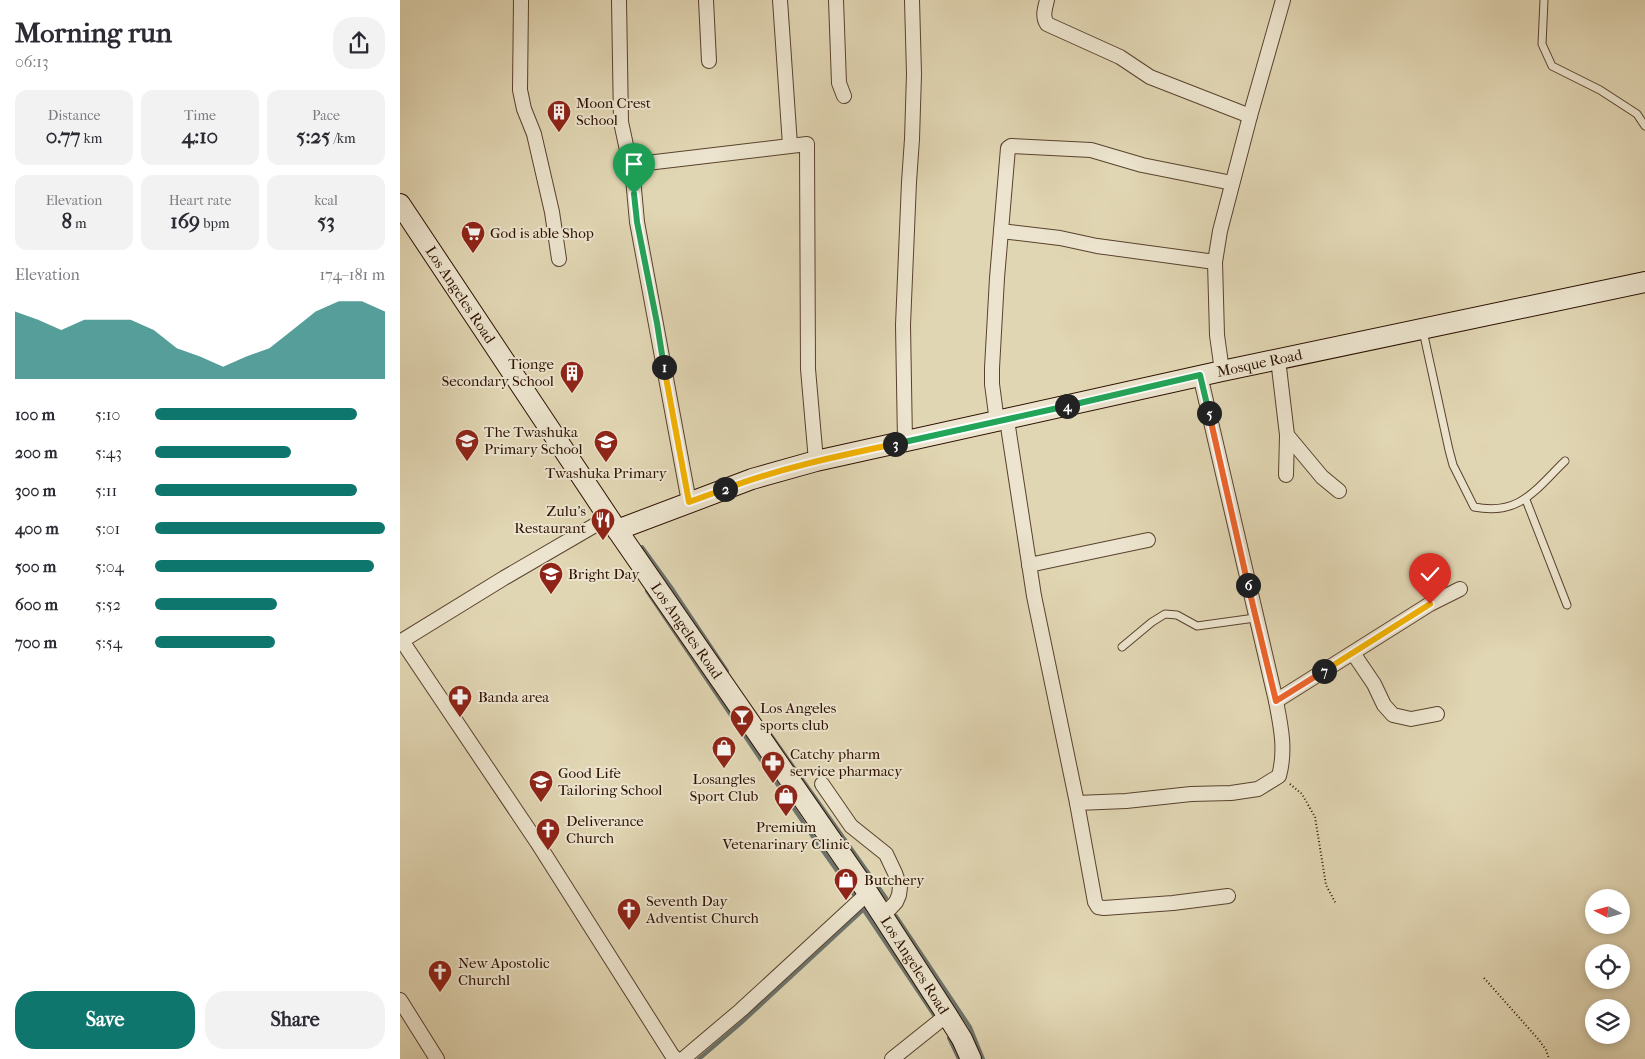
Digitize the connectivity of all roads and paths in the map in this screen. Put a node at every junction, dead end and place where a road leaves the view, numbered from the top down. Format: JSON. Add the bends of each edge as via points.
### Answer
{"nodes":[{"id":1,"x":521,"y":0,"type":"edge"},
{"id":2,"x":619,"y":0,"type":"edge"},
{"id":3,"x":706,"y":0,"type":"edge"},
{"id":4,"x":780,"y":0,"type":"edge"},
{"id":5,"x":836,"y":0,"type":"edge"},
{"id":6,"x":912,"y":0,"type":"edge"},
{"id":7,"x":1046,"y":0,"type":"edge"},
{"id":8,"x":1283,"y":0,"type":"edge"},
{"id":9,"x":1544,"y":0,"type":"edge"},
{"id":10,"x":709,"y":61,"type":"dead end"},
{"id":11,"x":844,"y":96,"type":"dead end"},
{"id":12,"x":1250,"y":116,"type":"junction"},
{"id":13,"x":1645,"y":126,"type":"edge"},
{"id":14,"x":790,"y":145,"type":"junction"},
{"id":15,"x":630,"y":165,"type":"junction"},
{"id":16,"x":1232,"y":183,"type":"junction"},
{"id":17,"x":400,"y":204,"type":"edge"},
{"id":18,"x":1001,"y":231,"type":"junction"},
{"id":19,"x":560,"y":259,"type":"dead end"},
{"id":20,"x":1215,"y":262,"type":"junction"},
{"id":21,"x":1645,"y":282,"type":"edge"},
{"id":22,"x":1422,"y":328,"type":"junction"},
{"id":23,"x":1278,"y":359,"type":"junction"},
{"id":24,"x":1222,"y":371,"type":"junction"},
{"id":25,"x":1200,"y":375,"type":"junction"},
{"id":26,"x":1002,"y":421,"type":"junction"},
{"id":27,"x":1287,"y":435,"type":"junction"},
{"id":28,"x":905,"y":442,"type":"junction"},
{"id":29,"x":816,"y":461,"type":"junction"},
{"id":30,"x":1564,"y":462,"type":"dead end"},
{"id":31,"x":1286,"y":475,"type":"dead end"},
{"id":32,"x":1339,"y":492,"type":"dead end"},
{"id":33,"x":1526,"y":500,"type":"junction"},
{"id":34,"x":689,"y":502,"type":"junction"},
{"id":35,"x":613,"y":524,"type":"junction"},
{"id":36,"x":1148,"y":540,"type":"dead end"},
{"id":37,"x":1029,"y":566,"type":"junction"},
{"id":38,"x":1460,"y":589,"type":"dead end"},
{"id":39,"x":1567,"y":605,"type":"dead end"},
{"id":40,"x":1255,"y":618,"type":"junction"},
{"id":41,"x":401,"y":642,"type":"edge"},
{"id":42,"x":1122,"y":647,"type":"dead end"},
{"id":43,"x":1353,"y":653,"type":"junction"},
{"id":44,"x":1276,"y":701,"type":"junction"},
{"id":45,"x":1437,"y":714,"type":"dead end"},
{"id":46,"x":1279,"y":776,"type":"junction"},
{"id":47,"x":822,"y":784,"type":"dead end"},
{"id":48,"x":1077,"y":803,"type":"junction"},
{"id":49,"x":868,"y":893,"type":"junction"},
{"id":50,"x":1228,"y":896,"type":"dead end"},
{"id":51,"x":1336,"y":904,"type":"dead end"},
{"id":52,"x":883,"y":916,"type":"junction"},
{"id":53,"x":1484,"y":978,"type":"dead end"},
{"id":54,"x":400,"y":1000,"type":"edge"},
{"id":55,"x":947,"y":1015,"type":"junction"},
{"id":56,"x":437,"y":1059,"type":"edge"},
{"id":57,"x":676,"y":1059,"type":"edge"},
{"id":58,"x":683,"y":1059,"type":"edge"},
{"id":59,"x":892,"y":1059,"type":"edge"},
{"id":60,"x":971,"y":1059,"type":"edge"},
{"id":61,"x":1549,"y":1059,"type":"edge"}],
"edges":[{"from":1,"to":19,"type":"street","via":[[520,90],[534,134]]},
{"from":2,"to":15,"type":"street","via":[[621,122]]},
{"from":3,"to":10,"type":"street"},
{"from":4,"to":14,"type":"street"},
{"from":5,"to":11,"type":"street","via":[[839,83]]},
{"from":6,"to":28,"type":"street","via":[[914,74],[903,315]]},
{"from":7,"to":12,"type":"street","via":[[1044,20],[1047,24],[1120,57],[1150,77]]},
{"from":8,"to":12,"type":"street"},
{"from":9,"to":13,"type":"lane","via":[[1542,44],[1552,66],[1607,94],[1637,114]]},
{"from":12,"to":16,"type":"street"},
{"from":14,"to":15,"type":"street"},
{"from":14,"to":29,"type":"street","via":[[808,144],[808,369]]},
{"from":15,"to":34,"type":"street","via":[[637,222]]},
{"from":16,"to":18,"type":"street","via":[[1142,165],[1091,150],[1011,146],[1006,151]]},
{"from":16,"to":20,"type":"street"},
{"from":17,"to":35,"type":"street","name":"Los Angeles Road"},
{"from":18,"to":20,"type":"street"},
{"from":18,"to":26,"type":"street","via":[[992,384]]},
{"from":20,"to":24,"type":"street","via":[[1217,335]]},
{"from":21,"to":22,"type":"street","name":"Mosque Road"},
{"from":22,"to":23,"type":"street","name":"Mosque Road"},
{"from":22,"to":33,"type":"lane","via":[[1451,457],[1474,507],[1505,508]]},
{"from":23,"to":24,"type":"street","name":"Mosque Road"},
{"from":23,"to":27,"type":"street"},
{"from":24,"to":25,"type":"street","name":"Mosque Road"},
{"from":25,"to":26,"type":"street","name":"Mosque Road"},
{"from":25,"to":40,"type":"street"},
{"from":26,"to":28,"type":"street","name":"Mosque Road"},
{"from":26,"to":37,"type":"street"},
{"from":27,"to":31,"type":"street"},
{"from":27,"to":32,"type":"street"},
{"from":28,"to":29,"type":"street","name":"Mosque Road"},
{"from":29,"to":34,"type":"street","name":"Mosque Road","via":[[752,479]]},
{"from":30,"to":33,"type":"lane"},
{"from":33,"to":39,"type":"lane"},
{"from":34,"to":35,"type":"street","name":"Mosque Road"},
{"from":35,"to":41,"type":"street","via":[[504,578]]},
{"from":35,"to":49,"type":"street","name":"Los Angeles Road"},
{"from":36,"to":37,"type":"street"},
{"from":37,"to":48,"type":"street"},
{"from":38,"to":43,"type":"street","via":[[1430,604]]},
{"from":40,"to":42,"type":"lane","via":[[1196,626],[1177,615],[1166,614]]},
{"from":40,"to":44,"type":"street"},
{"from":41,"to":57,"type":"street","via":[[537,842]]},
{"from":43,"to":44,"type":"street"},
{"from":43,"to":45,"type":"street","via":[[1384,706],[1393,715],[1410,719]]},
{"from":44,"to":46,"type":"street","via":[[1283,740]]},
{"from":46,"to":48,"type":"street","via":[[1258,788],[1231,793]]},
{"from":46,"to":51,"type":"path","via":[[1302,794],[1315,817],[1326,885]]},
{"from":47,"to":52,"type":"street","via":[[851,826],[886,854],[895,873],[900,895]]},
{"from":48,"to":50,"type":"street","via":[[1098,907]]},
{"from":49,"to":52,"type":"street","name":"Los Angeles Road"},
{"from":49,"to":58,"type":"street"},
{"from":52,"to":55,"type":"street","name":"Los Angeles Road"},
{"from":53,"to":61,"type":"path","via":[[1539,1040]]},
{"from":54,"to":56,"type":"street"},
{"from":55,"to":59,"type":"street"},
{"from":55,"to":60,"type":"street","name":"Los Angeles Road"}]}
